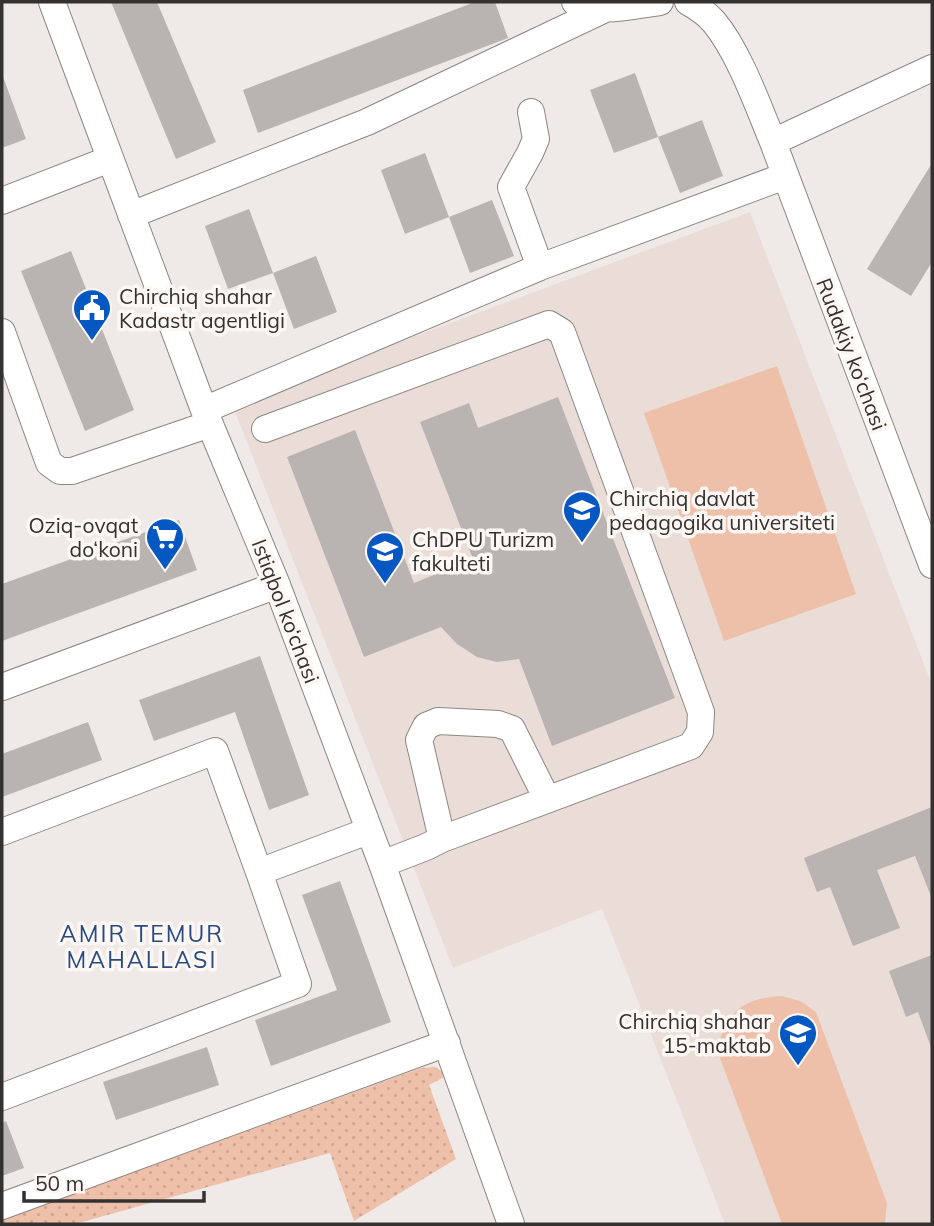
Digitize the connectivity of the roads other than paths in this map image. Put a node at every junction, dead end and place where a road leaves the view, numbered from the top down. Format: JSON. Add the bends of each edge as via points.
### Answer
{"nodes":[{"id":1,"x":52,"y":2,"type":"edge"},
{"id":2,"x":575,"y":2,"type":"edge"},
{"id":3,"x":660,"y":2,"type":"edge"},
{"id":4,"x":688,"y":2,"type":"edge"},
{"id":5,"x":605,"y":9,"type":"junction"},
{"id":6,"x":932,"y":68,"type":"edge"},
{"id":7,"x":531,"y":112,"type":"dead end"},
{"id":8,"x":773,"y":142,"type":"junction"},
{"id":9,"x":110,"y":159,"type":"junction"},
{"id":10,"x":785,"y":176,"type":"junction"},
{"id":11,"x":2,"y":201,"type":"edge"},
{"id":12,"x":131,"y":215,"type":"junction"},
{"id":13,"x":540,"y":267,"type":"junction"},
{"id":14,"x":2,"y":332,"type":"edge"},
{"id":15,"x":207,"y":417,"type":"junction"},
{"id":16,"x":265,"y":429,"type":"dead end"},
{"id":17,"x":932,"y":565,"type":"edge"},
{"id":18,"x":277,"y":585,"type":"junction"},
{"id":19,"x":2,"y":687,"type":"edge"},
{"id":20,"x":547,"y":799,"type":"junction"},
{"id":21,"x":369,"y":831,"type":"junction"},
{"id":22,"x":2,"y":832,"type":"edge"},
{"id":23,"x":442,"y":839,"type":"junction"},
{"id":24,"x":382,"y":864,"type":"junction"},
{"id":25,"x":258,"y":872,"type":"junction"},
{"id":26,"x":447,"y":1043,"type":"junction"},
{"id":27,"x":2,"y":1097,"type":"edge"},
{"id":28,"x":2,"y":1206,"type":"edge"},
{"id":29,"x":511,"y":1224,"type":"edge"}],
"edges":[{"from":1,"to":9,"type":"street","name":"Istiqbol ko‘chasi"},
{"from":2,"to":5,"type":"street"},
{"from":3,"to":5,"type":"street"},
{"from":4,"to":8,"type":"street","name":"Rudakiy ko‘chasi","via":[[726,38]]},
{"from":5,"to":12,"type":"street","via":[[367,122]]},
{"from":6,"to":8,"type":"street"},
{"from":7,"to":13,"type":"street","via":[[536,139],[511,187]]},
{"from":8,"to":10,"type":"street","name":"Rudakiy ko‘chasi"},
{"from":9,"to":11,"type":"street"},
{"from":9,"to":12,"type":"street","name":"Istiqbol ko‘chasi"},
{"from":10,"to":13,"type":"street"},
{"from":10,"to":17,"type":"street","name":"Rudakiy ko‘chasi"},
{"from":12,"to":15,"type":"street","name":"Istiqbol ko‘chasi"},
{"from":13,"to":15,"type":"street"},
{"from":14,"to":15,"type":"street","via":[[49,463],[60,471],[72,471]]},
{"from":15,"to":18,"type":"street","name":"Istiqbol ko‘chasi"},
{"from":16,"to":20,"type":"street","via":[[549,324],[562,332],[701,712],[701,732],[691,746]]},
{"from":18,"to":19,"type":"street"},
{"from":18,"to":21,"type":"street","name":"Istiqbol ko‘chasi"},
{"from":20,"to":23,"type":"street"},
{"from":20,"to":23,"type":"street","via":[[512,729],[438,721],[426,726],[419,740]]},
{"from":21,"to":24,"type":"street","name":"Istiqbol ko‘chasi"},
{"from":21,"to":25,"type":"street"},
{"from":22,"to":25,"type":"street","via":[[215,751]]},
{"from":23,"to":24,"type":"street"},
{"from":24,"to":26,"type":"street","name":"Istiqbol ko‘chasi"},
{"from":25,"to":27,"type":"street","via":[[298,984]]},
{"from":26,"to":28,"type":"street"},
{"from":26,"to":29,"type":"street","name":"Istiqbol ko‘chasi"}]}
